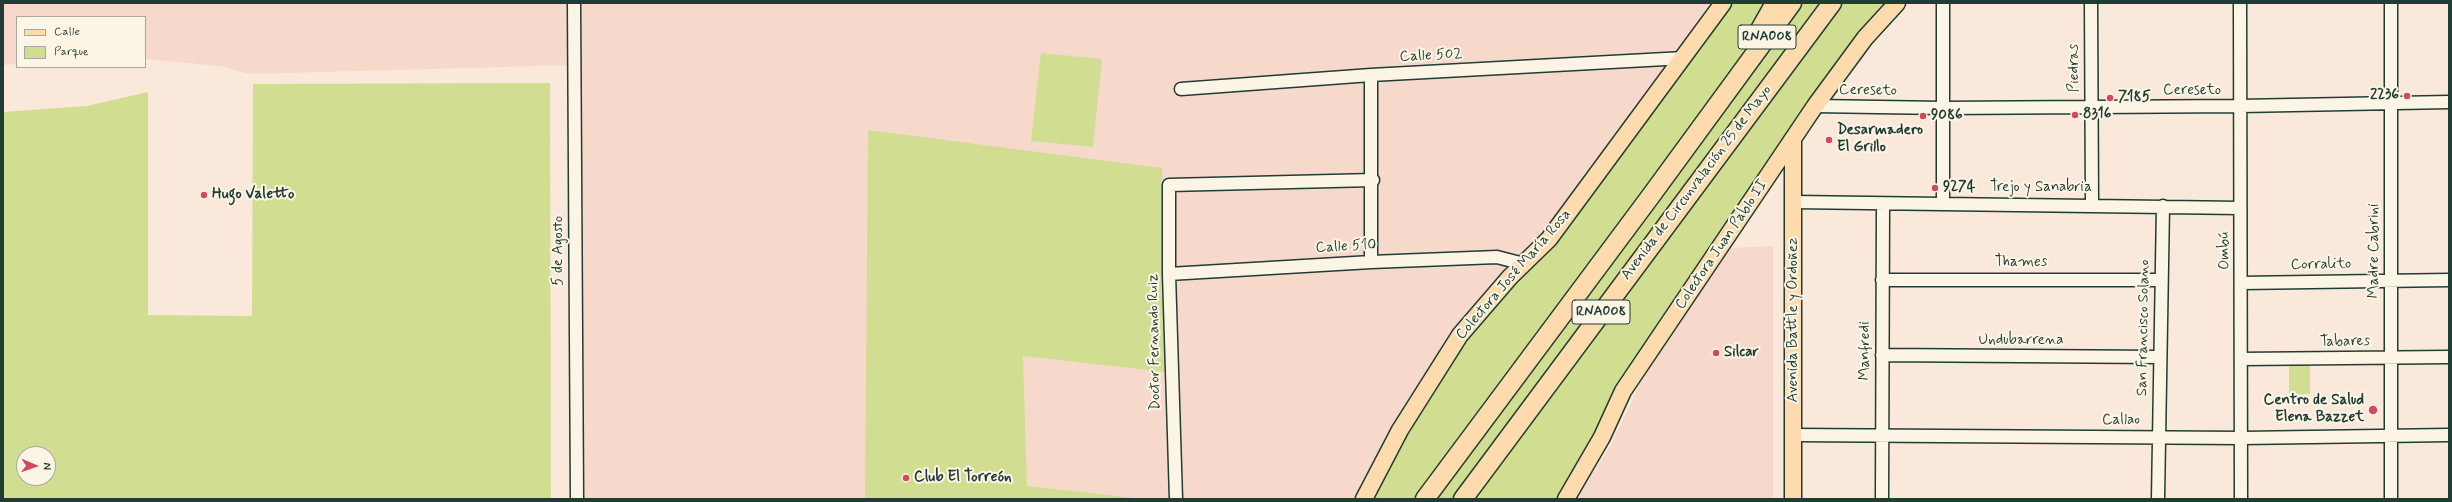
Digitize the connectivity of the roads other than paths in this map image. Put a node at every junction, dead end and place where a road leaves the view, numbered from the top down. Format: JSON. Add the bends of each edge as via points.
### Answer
{"nodes":[{"id":1,"x":574,"y":3,"type":"edge"},
{"id":2,"x":1723,"y":3,"type":"edge"},
{"id":3,"x":1775,"y":3,"type":"edge"},
{"id":4,"x":1792,"y":3,"type":"edge"},
{"id":5,"x":1832,"y":3,"type":"edge"},
{"id":6,"x":1836,"y":3,"type":"edge"},
{"id":7,"x":1896,"y":3,"type":"edge"},
{"id":8,"x":1943,"y":3,"type":"edge"},
{"id":9,"x":2091,"y":3,"type":"edge"},
{"id":10,"x":2240,"y":3,"type":"edge"},
{"id":11,"x":2391,"y":3,"type":"edge"},
{"id":12,"x":1813,"y":27,"type":"junction"},
{"id":13,"x":1684,"y":58,"type":"junction"},
{"id":14,"x":1741,"y":71,"type":"junction"},
{"id":15,"x":1371,"y":75,"type":"junction"},
{"id":16,"x":1181,"y":89,"type":"dead end"},
{"id":17,"x":2449,"y":102,"type":"edge"},
{"id":18,"x":2390,"y":103,"type":"junction"},
{"id":19,"x":1816,"y":106,"type":"junction"},
{"id":20,"x":2240,"y":106,"type":"junction"},
{"id":21,"x":2092,"y":107,"type":"junction"},
{"id":22,"x":1942,"y":108,"type":"junction"},
{"id":23,"x":1793,"y":141,"type":"junction"},
{"id":24,"x":1373,"y":180,"type":"junction"},
{"id":25,"x":1794,"y":202,"type":"junction"},
{"id":26,"x":1883,"y":204,"type":"junction"},
{"id":27,"x":1943,"y":204,"type":"junction"},
{"id":28,"x":2092,"y":204,"type":"junction"},
{"id":29,"x":2163,"y":206,"type":"junction"},
{"id":30,"x":2240,"y":208,"type":"junction"},
{"id":31,"x":1371,"y":262,"type":"junction"},
{"id":32,"x":1524,"y":264,"type":"junction"},
{"id":33,"x":1169,"y":274,"type":"junction"},
{"id":34,"x":1882,"y":280,"type":"junction"},
{"id":35,"x":2160,"y":280,"type":"junction"},
{"id":36,"x":2449,"y":280,"type":"edge"},
{"id":37,"x":2391,"y":281,"type":"junction"},
{"id":38,"x":2241,"y":282,"type":"junction"},
{"id":39,"x":1882,"y":355,"type":"junction"},
{"id":40,"x":2159,"y":357,"type":"junction"},
{"id":41,"x":2390,"y":357,"type":"junction"},
{"id":42,"x":2449,"y":357,"type":"edge"},
{"id":43,"x":2241,"y":359,"type":"junction"},
{"id":44,"x":1793,"y":436,"type":"junction"},
{"id":45,"x":1882,"y":436,"type":"junction"},
{"id":46,"x":2391,"y":436,"type":"junction"},
{"id":47,"x":2449,"y":436,"type":"edge"},
{"id":48,"x":2159,"y":437,"type":"junction"},
{"id":49,"x":2242,"y":438,"type":"junction"},
{"id":50,"x":577,"y":499,"type":"edge"},
{"id":51,"x":1176,"y":499,"type":"edge"},
{"id":52,"x":1364,"y":499,"type":"edge"},
{"id":53,"x":1425,"y":499,"type":"edge"},
{"id":54,"x":1463,"y":499,"type":"edge"},
{"id":55,"x":1566,"y":499,"type":"edge"},
{"id":56,"x":1793,"y":499,"type":"edge"},
{"id":57,"x":1882,"y":499,"type":"edge"},
{"id":58,"x":2158,"y":499,"type":"edge"},
{"id":59,"x":2241,"y":499,"type":"edge"},
{"id":60,"x":2391,"y":499,"type":"edge"}],
"edges":[{"from":1,"to":50,"type":"street","name":"5 de Agosto"},
{"from":2,"to":13,"type":"main road","name":"Colectora José María Rosa"},
{"from":3,"to":14,"type":"highway","via":[[1762,23]]},
{"from":4,"to":14,"type":"highway","name":"Avenida de Circunvalación 25 de Mayo","number":"RNA008"},
{"from":5,"to":12,"type":"highway","name":"Avenida de Circunvalación 25 de Mayo","number":"RNA008"},
{"from":6,"to":12,"type":"highway"},
{"from":7,"to":19,"type":"main road","name":"Colectora Juan Pablo II","via":[[1865,38]]},
{"from":8,"to":22,"type":"street"},
{"from":9,"to":21,"type":"street","name":"Piedras"},
{"from":10,"to":20,"type":"street","name":"Ombú"},
{"from":11,"to":18,"type":"street","name":"Madre Cabrini"},
{"from":12,"to":54,"type":"highway","name":"Avenida de Circunvalación 25 de Mayo","number":"RNA008"},
{"from":13,"to":15,"type":"street","name":"Calle 502"},
{"from":13,"to":32,"type":"main road","name":"Colectora José María Rosa","via":[[1549,239]]},
{"from":14,"to":53,"type":"highway","name":"Avenida de Circunvalación 25 de Mayo","number":"RNA008"},
{"from":15,"to":16,"type":"street","name":"Calle 502"},
{"from":15,"to":24,"type":"street"},
{"from":17,"to":18,"type":"street","name":"Cereseto"},
{"from":18,"to":20,"type":"street","name":"Cereseto"},
{"from":18,"to":37,"type":"street","name":"Madre Cabrini"},
{"from":19,"to":22,"type":"street","name":"Cereseto"},
{"from":19,"to":23,"type":"main road","name":"Colectora Juan Pablo II"},
{"from":20,"to":21,"type":"street","name":"Cereseto"},
{"from":20,"to":30,"type":"street","name":"Ombú"},
{"from":21,"to":22,"type":"street","name":"Cereseto"},
{"from":21,"to":28,"type":"street","name":"Piedras"},
{"from":22,"to":27,"type":"street"},
{"from":23,"to":25,"type":"main road","name":"Avenida Battle y Ordoñez"},
{"from":23,"to":55,"type":"main road","name":"Colectora Juan Pablo II","via":[[1623,390],[1602,437]]},
{"from":24,"to":31,"type":"street"},
{"from":24,"to":33,"type":"street","name":"Doctor Fernando Ruiz","via":[[1169,185]]},
{"from":25,"to":26,"type":"street","name":"Trejo y Sanabria"},
{"from":25,"to":44,"type":"main road","name":"Avenida Battle y Ordoñez"},
{"from":26,"to":27,"type":"street","name":"Trejo y Sanabria"},
{"from":26,"to":34,"type":"street","name":"Manfredi"},
{"from":27,"to":28,"type":"street","name":"Trejo y Sanabria"},
{"from":28,"to":29,"type":"street","name":"Trejo y Sanabria"},
{"from":29,"to":30,"type":"street","name":"Trejo y Sanabria"},
{"from":29,"to":35,"type":"street","name":"San Francisco Solano"},
{"from":30,"to":38,"type":"street","name":"Ombú"},
{"from":31,"to":32,"type":"street","name":"Calle 510","via":[[1497,257]]},
{"from":31,"to":33,"type":"street","name":"Calle 510"},
{"from":32,"to":52,"type":"main road","name":"Colectora José María Rosa","via":[[1460,334],[1400,430]]},
{"from":33,"to":51,"type":"street","name":"Doctor Fernando Ruiz"},
{"from":34,"to":35,"type":"street","name":"Thames"},
{"from":34,"to":39,"type":"street","name":"Manfredi"},
{"from":35,"to":40,"type":"street","name":"San Francisco Solano"},
{"from":36,"to":37,"type":"street","name":"Corralito"},
{"from":37,"to":38,"type":"street","name":"Corralito"},
{"from":37,"to":41,"type":"street","name":"Madre Cabrini"},
{"from":38,"to":43,"type":"street","name":"Ombú"},
{"from":39,"to":40,"type":"street","name":"Undubarrena"},
{"from":39,"to":45,"type":"street","name":"Manfredi"},
{"from":40,"to":48,"type":"street","name":"San Francisco Solano"},
{"from":41,"to":42,"type":"street","name":"Tabares"},
{"from":41,"to":43,"type":"street","name":"Tabares"},
{"from":41,"to":46,"type":"street","name":"Madre Cabrini"},
{"from":43,"to":49,"type":"street","name":"Ombú"},
{"from":44,"to":45,"type":"street","name":"Callao"},
{"from":44,"to":56,"type":"main road","name":"Avenida Battle y Ordoñez"},
{"from":45,"to":48,"type":"street","name":"Callao"},
{"from":45,"to":57,"type":"street","name":"Manfredi"},
{"from":46,"to":47,"type":"street","name":"Callao"},
{"from":46,"to":49,"type":"street","name":"Callao"},
{"from":46,"to":60,"type":"street","name":"Madre Cabrini"},
{"from":48,"to":49,"type":"street","name":"Callao"},
{"from":48,"to":58,"type":"street","name":"San Francisco Solano"},
{"from":49,"to":59,"type":"street","name":"Ombú"}]}
